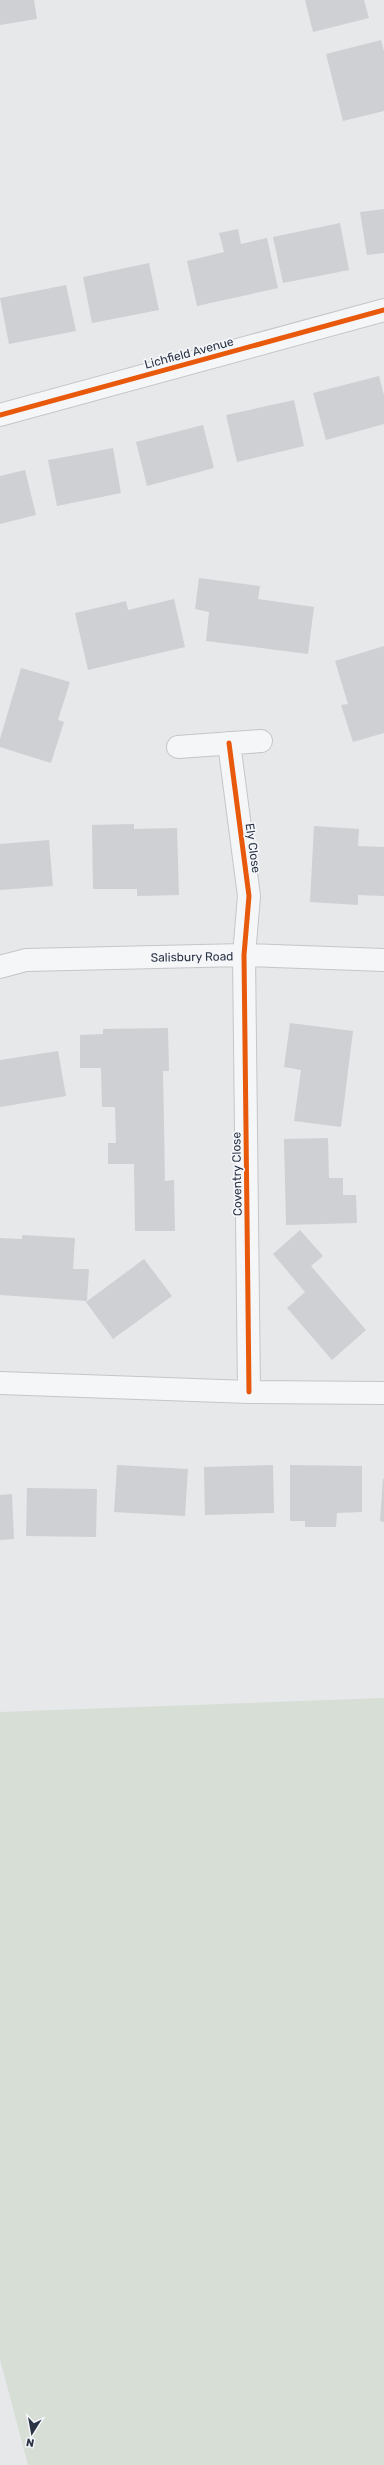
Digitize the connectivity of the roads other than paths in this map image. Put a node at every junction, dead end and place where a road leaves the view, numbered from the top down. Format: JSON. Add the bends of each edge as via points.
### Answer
{"nodes":[{"id":1,"x":384,"y":310,"type":"edge"},
{"id":2,"x":0,"y":415,"type":"edge"},
{"id":3,"x":261,"y":741,"type":"dead end"},
{"id":4,"x":229,"y":743,"type":"junction"},
{"id":5,"x":178,"y":747,"type":"dead end"},
{"id":6,"x":244,"y":955,"type":"junction"},
{"id":7,"x":384,"y":960,"type":"edge"},
{"id":8,"x":0,"y":967,"type":"edge"},
{"id":9,"x":0,"y":1383,"type":"edge"},
{"id":10,"x":249,"y":1392,"type":"junction"},
{"id":11,"x":384,"y":1393,"type":"edge"}],
"edges":[{"from":1,"to":2,"type":"street","name":"Lichfield Avenue"},
{"from":3,"to":4,"type":"street"},
{"from":4,"to":5,"type":"street"},
{"from":4,"to":6,"type":"street","name":"Ely Close","via":[[250,896]]},
{"from":6,"to":7,"type":"street","name":"Salisbury Road"},
{"from":6,"to":8,"type":"street","name":"Salisbury Road","via":[[26,960]]},
{"from":6,"to":10,"type":"street","name":"Coventry Close"},
{"from":9,"to":10,"type":"street"},
{"from":10,"to":11,"type":"street"}]}
